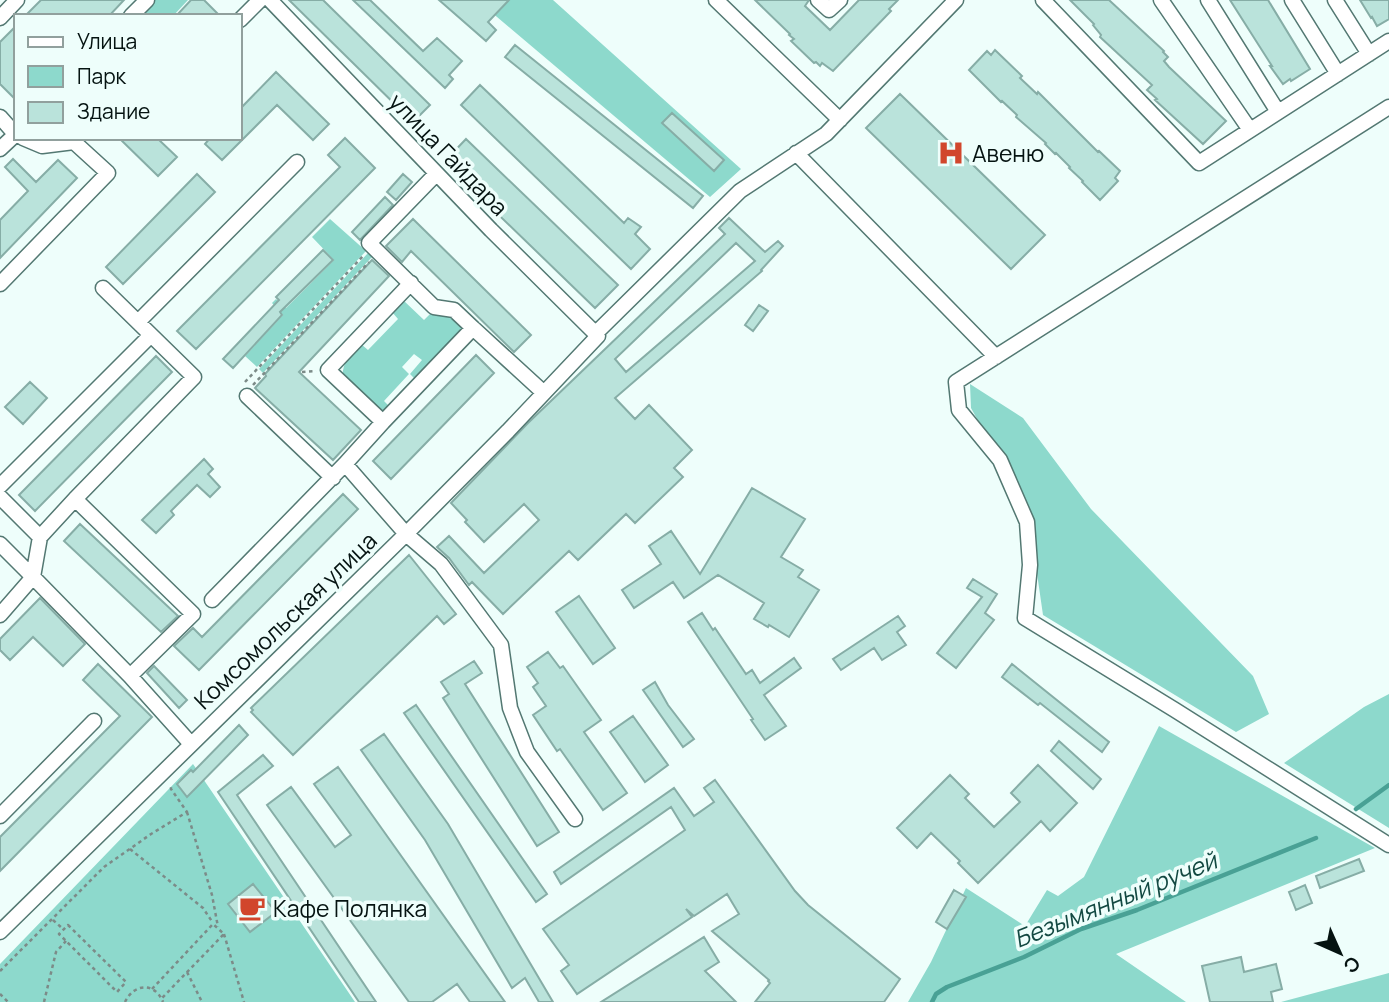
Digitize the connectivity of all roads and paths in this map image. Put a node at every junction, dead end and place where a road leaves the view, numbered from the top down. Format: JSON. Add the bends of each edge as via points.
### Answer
{"nodes":[{"id":1,"x":17,"y":0,"type":"edge"},
{"id":2,"x":147,"y":0,"type":"edge"},
{"id":3,"x":260,"y":0,"type":"edge"},
{"id":4,"x":270,"y":0,"type":"edge"},
{"id":5,"x":716,"y":0,"type":"edge"},
{"id":6,"x":818,"y":0,"type":"edge"},
{"id":7,"x":840,"y":0,"type":"edge"},
{"id":8,"x":956,"y":0,"type":"edge"},
{"id":9,"x":1043,"y":0,"type":"edge"},
{"id":10,"x":1161,"y":0,"type":"edge"},
{"id":11,"x":1208,"y":0,"type":"edge"},
{"id":12,"x":1292,"y":0,"type":"edge"},
{"id":13,"x":1335,"y":0,"type":"edge"},
{"id":14,"x":133,"y":14,"type":"edge"},
{"id":15,"x":0,"y":18,"type":"edge"},
{"id":16,"x":242,"y":18,"type":"edge"},
{"id":17,"x":1389,"y":41,"type":"edge"},
{"id":18,"x":1369,"y":54,"type":"junction"},
{"id":19,"x":1338,"y":74,"type":"junction"},
{"id":20,"x":1389,"y":107,"type":"edge"},
{"id":21,"x":1278,"y":112,"type":"junction"},
{"id":22,"x":0,"y":117,"type":"edge"},
{"id":23,"x":840,"y":120,"type":"junction"},
{"id":24,"x":1250,"y":130,"type":"junction"},
{"id":25,"x":14,"y":133,"type":"edge"},
{"id":26,"x":14,"y":138,"type":"edge"},
{"id":27,"x":27,"y":140,"type":"edge"},
{"id":28,"x":0,"y":149,"type":"edge"},
{"id":29,"x":796,"y":153,"type":"junction"},
{"id":30,"x":297,"y":162,"type":"dead end"},
{"id":31,"x":436,"y":174,"type":"junction"},
{"id":32,"x":375,"y":249,"type":"junction"},
{"id":33,"x":411,"y":283,"type":"junction"},
{"id":34,"x":0,"y":284,"type":"edge"},
{"id":35,"x":103,"y":288,"type":"dead end"},
{"id":36,"x":138,"y":322,"type":"junction"},
{"id":37,"x":473,"y":328,"type":"junction"},
{"id":38,"x":151,"y":335,"type":"junction"},
{"id":39,"x":596,"y":335,"type":"junction"},
{"id":40,"x":996,"y":357,"type":"junction"},
{"id":41,"x":246,"y":390,"type":"junction"},
{"id":42,"x":544,"y":393,"type":"junction"},
{"id":43,"x":383,"y":422,"type":"junction"},
{"id":44,"x":345,"y":464,"type":"junction"},
{"id":45,"x":333,"y":478,"type":"junction"},
{"id":46,"x":0,"y":486,"type":"edge"},
{"id":47,"x":0,"y":497,"type":"edge"},
{"id":48,"x":75,"y":499,"type":"junction"},
{"id":49,"x":406,"y":534,"type":"junction"},
{"id":50,"x":40,"y":537,"type":"junction"},
{"id":51,"x":0,"y":544,"type":"edge"},
{"id":52,"x":33,"y":577,"type":"junction"},
{"id":53,"x":212,"y":600,"type":"dead end"},
{"id":54,"x":0,"y":615,"type":"edge"},
{"id":55,"x":130,"y":676,"type":"junction"},
{"id":56,"x":94,"y":721,"type":"dead end"},
{"id":57,"x":191,"y":744,"type":"junction"},
{"id":58,"x":175,"y":761,"type":"junction"},
{"id":59,"x":187,"y":812,"type":"junction"},
{"id":60,"x":0,"y":816,"type":"edge"},
{"id":61,"x":575,"y":819,"type":"dead end"},
{"id":62,"x":1389,"y":845,"type":"edge"},
{"id":63,"x":130,"y":849,"type":"junction"},
{"id":64,"x":52,"y":919,"type":"junction"},
{"id":65,"x":213,"y":924,"type":"junction"},
{"id":66,"x":63,"y":929,"type":"junction"},
{"id":67,"x":219,"y":929,"type":"junction"},
{"id":68,"x":0,"y":932,"type":"edge"},
{"id":69,"x":224,"y":934,"type":"junction"},
{"id":70,"x":66,"y":942,"type":"junction"},
{"id":71,"x":0,"y":971,"type":"edge"},
{"id":72,"x":187,"y":972,"type":"junction"},
{"id":73,"x":152,"y":989,"type":"junction"},
{"id":74,"x":0,"y":995,"type":"edge"},
{"id":75,"x":163,"y":1000,"type":"edge"},
{"id":76,"x":8,"y":1002,"type":"edge"},
{"id":77,"x":44,"y":1002,"type":"edge"},
{"id":78,"x":125,"y":1002,"type":"edge"},
{"id":79,"x":202,"y":1002,"type":"edge"},
{"id":80,"x":244,"y":1002,"type":"edge"}],
"edges":[{"from":1,"to":15,"type":"street"},
{"from":2,"to":14,"type":"street"},
{"from":3,"to":16,"type":"street"},
{"from":4,"to":31,"type":"street","name":"улица Гайдара"},
{"from":5,"to":23,"type":"street"},
{"from":6,"to":7,"type":"street","via":[[829,10]]},
{"from":8,"to":23,"type":"street","name":"Комсомольская улица"},
{"from":9,"to":24,"type":"street","via":[[1199,163]]},
{"from":10,"to":24,"type":"street"},
{"from":11,"to":21,"type":"street"},
{"from":12,"to":19,"type":"street"},
{"from":13,"to":18,"type":"street"},
{"from":17,"to":18,"type":"street"},
{"from":18,"to":19,"type":"street"},
{"from":19,"to":21,"type":"street"},
{"from":20,"to":40,"type":"street"},
{"from":21,"to":24,"type":"street"},
{"from":22,"to":25,"type":"street"},
{"from":23,"to":29,"type":"street","name":"Комсомольская улица"},
{"from":26,"to":28,"type":"street"},
{"from":27,"to":34,"type":"street","via":[[42,146],[74,142],[108,173]]},
{"from":29,"to":39,"type":"street","name":"Комсомольская улица","via":[[740,191]]},
{"from":29,"to":40,"type":"street"},
{"from":30,"to":36,"type":"street"},
{"from":31,"to":32,"type":"street","via":[[369,243]]},
{"from":31,"to":39,"type":"street","name":"улица Гайдара"},
{"from":32,"to":33,"type":"street"},
{"from":32,"to":41,"type":"path"},
{"from":32,"to":41,"type":"path"},
{"from":33,"to":37,"type":"street","via":[[435,307],[454,310]]},
{"from":33,"to":43,"type":"street","via":[[328,370]]},
{"from":35,"to":36,"type":"street"},
{"from":36,"to":38,"type":"street"},
{"from":37,"to":42,"type":"street"},
{"from":37,"to":43,"type":"street"},
{"from":38,"to":46,"type":"street"},
{"from":38,"to":48,"type":"street","via":[[194,377]]},
{"from":39,"to":42,"type":"street","name":"Комсомольская улица"},
{"from":40,"to":62,"type":"street","via":[[956,382],[959,410],[1000,460],[1027,522],[1026,618]]},
{"from":41,"to":45,"type":"street"},
{"from":42,"to":49,"type":"street","name":"Комсомольская улица"},
{"from":43,"to":44,"type":"street"},
{"from":44,"to":45,"type":"street"},
{"from":44,"to":49,"type":"street"},
{"from":45,"to":53,"type":"street"},
{"from":47,"to":50,"type":"street"},
{"from":48,"to":50,"type":"street"},
{"from":48,"to":55,"type":"street","via":[[193,614]]},
{"from":49,"to":57,"type":"street","name":"Комсомольская улица"},
{"from":49,"to":61,"type":"street","via":[[441,564],[501,645],[510,708],[527,752]]},
{"from":50,"to":52,"type":"street"},
{"from":51,"to":52,"type":"street"},
{"from":52,"to":54,"type":"street"},
{"from":52,"to":55,"type":"street"},
{"from":55,"to":57,"type":"street"},
{"from":56,"to":60,"type":"street"},
{"from":57,"to":58,"type":"street","name":"Комсомольская улица"},
{"from":58,"to":59,"type":"path","via":[[171,789]]},
{"from":58,"to":68,"type":"street","name":"Комсомольская улица"},
{"from":59,"to":63,"type":"path"},
{"from":59,"to":67,"type":"path"},
{"from":63,"to":64,"type":"path","via":[[104,867]]},
{"from":63,"to":65,"type":"path","via":[[203,908]]},
{"from":64,"to":66,"type":"path"},
{"from":64,"to":71,"type":"path"},
{"from":65,"to":67,"type":"path"},
{"from":65,"to":73,"type":"path"},
{"from":66,"to":70,"type":"path","via":[[59,934]]},
{"from":66,"to":70,"type":"path","via":[[68,925],[126,982],[117,992]]},
{"from":67,"to":69,"type":"path"},
{"from":69,"to":72,"type":"path"},
{"from":69,"to":80,"type":"path"},
{"from":70,"to":77,"type":"path","via":[[56,952]]},
{"from":72,"to":75,"type":"path"},
{"from":72,"to":79,"type":"path"},
{"from":73,"to":75,"type":"path"},
{"from":73,"to":78,"type":"path","via":[[136,989]]},
{"from":74,"to":76,"type":"path"}]}
